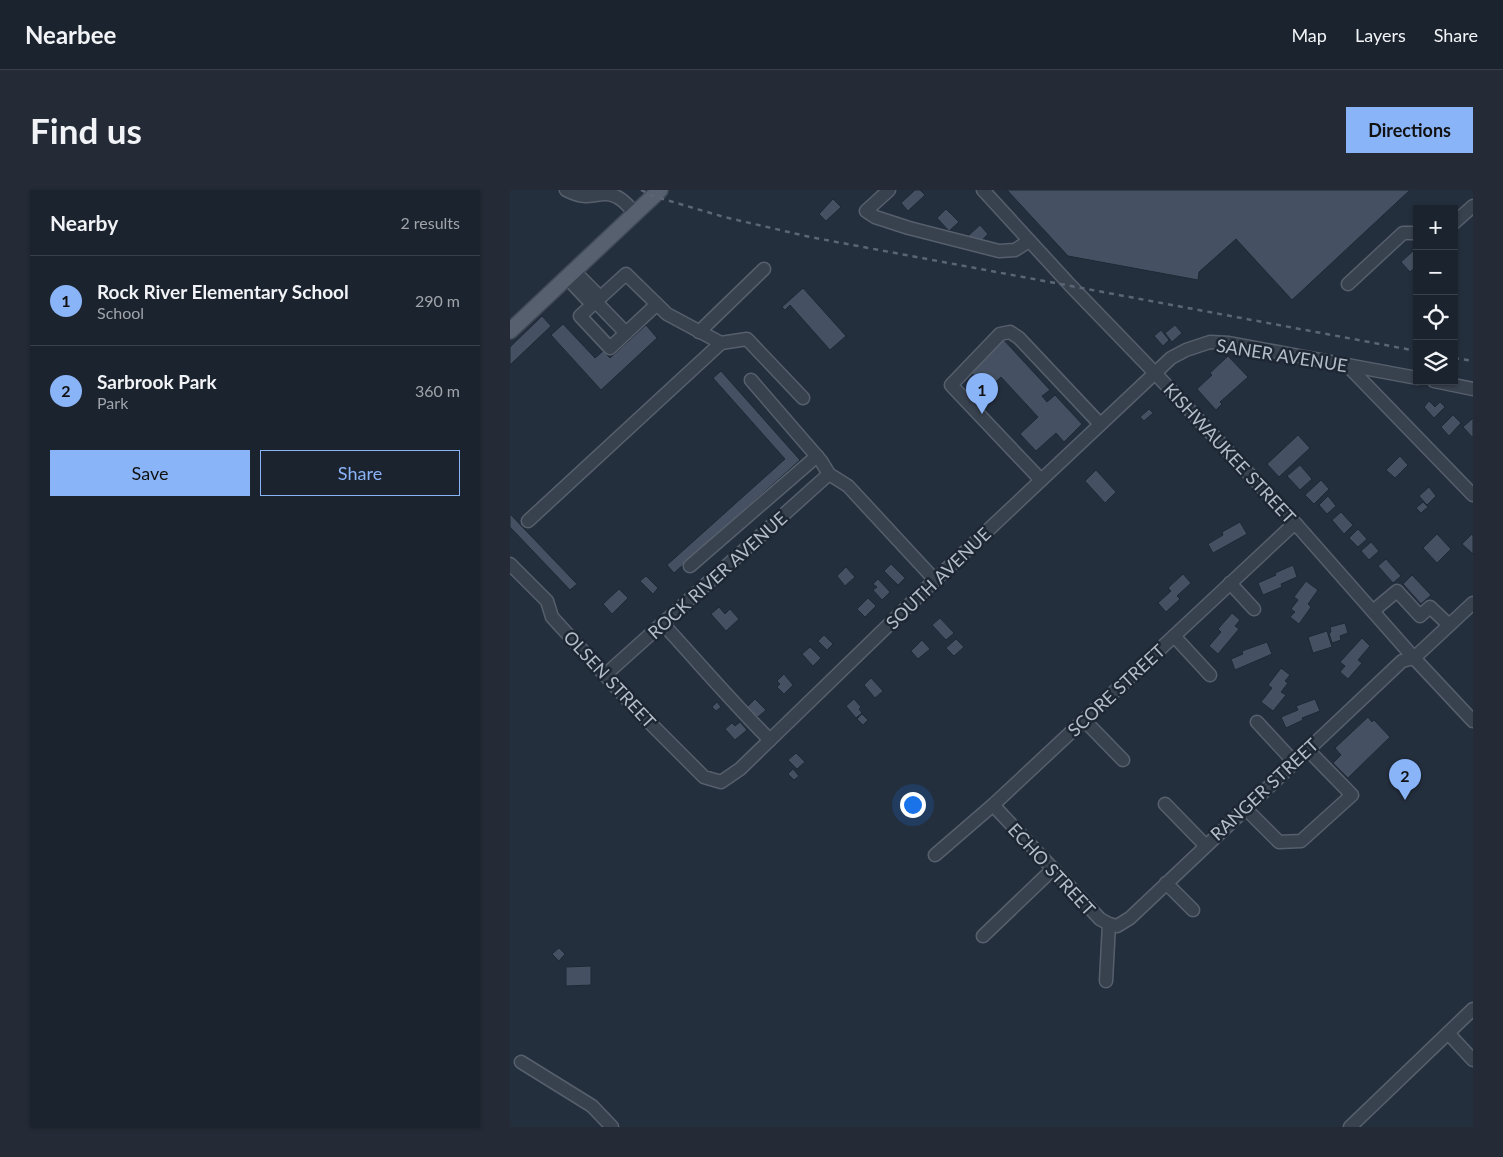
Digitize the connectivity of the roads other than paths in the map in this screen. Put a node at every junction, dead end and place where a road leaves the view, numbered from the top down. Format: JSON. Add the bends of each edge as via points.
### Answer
{"nodes":[{"id":1,"x":566,"y":190,"type":"edge"},
{"id":2,"x":660,"y":190,"type":"edge"},
{"id":3,"x":889,"y":190,"type":"edge"},
{"id":4,"x":983,"y":190,"type":"edge"},
{"id":5,"x":1473,"y":206,"type":"edge"},
{"id":6,"x":635,"y":213,"type":"junction"},
{"id":7,"x":1458,"y":219,"type":"edge"},
{"id":8,"x":1413,"y":233,"type":"edge"},
{"id":9,"x":1029,"y":241,"type":"junction"},
{"id":10,"x":764,"y":269,"type":"dead end"},
{"id":11,"x":572,"y":276,"type":"junction"},
{"id":12,"x":1348,"y":284,"type":"dead end"},
{"id":13,"x":594,"y":300,"type":"junction"},
{"id":14,"x":656,"y":305,"type":"junction"},
{"id":15,"x":510,"y":331,"type":"edge"},
{"id":16,"x":699,"y":332,"type":"junction"},
{"id":17,"x":626,"y":333,"type":"junction"},
{"id":18,"x":721,"y":343,"type":"junction"},
{"id":19,"x":1347,"y":365,"type":"junction"},
{"id":20,"x":1154,"y":372,"type":"junction"},
{"id":21,"x":1413,"y":377,"type":"edge"},
{"id":22,"x":751,"y":380,"type":"dead end"},
{"id":23,"x":1454,"y":385,"type":"edge"},
{"id":24,"x":1473,"y":389,"type":"edge"},
{"id":25,"x":803,"y":398,"type":"dead end"},
{"id":26,"x":1100,"y":424,"type":"junction"},
{"id":27,"x":816,"y":456,"type":"junction"},
{"id":28,"x":829,"y":474,"type":"junction"},
{"id":29,"x":1041,"y":480,"type":"junction"},
{"id":30,"x":1473,"y":495,"type":"edge"},
{"id":31,"x":528,"y":521,"type":"dead end"},
{"id":32,"x":1295,"y":523,"type":"junction"},
{"id":33,"x":510,"y":564,"type":"edge"},
{"id":34,"x":690,"y":566,"type":"dead end"},
{"id":35,"x":935,"y":580,"type":"junction"},
{"id":36,"x":1230,"y":583,"type":"junction"},
{"id":37,"x":1473,"y":603,"type":"edge"},
{"id":38,"x":1254,"y":609,"type":"dead end"},
{"id":39,"x":1373,"y":611,"type":"junction"},
{"id":40,"x":663,"y":624,"type":"junction"},
{"id":41,"x":1449,"y":626,"type":"junction"},
{"id":42,"x":1174,"y":636,"type":"junction"},
{"id":43,"x":1414,"y":658,"type":"junction"},
{"id":44,"x":605,"y":675,"type":"junction"},
{"id":45,"x":1210,"y":675,"type":"dead end"},
{"id":46,"x":1084,"y":720,"type":"junction"},
{"id":47,"x":1473,"y":721,"type":"edge"},
{"id":48,"x":1257,"y":722,"type":"dead end"},
{"id":49,"x":770,"y":740,"type":"junction"},
{"id":50,"x":1308,"y":749,"type":"junction"},
{"id":51,"x":1123,"y":760,"type":"dead end"},
{"id":52,"x":1294,"y":762,"type":"junction"},
{"id":53,"x":721,"y":782,"type":"joint"},
{"id":54,"x":1165,"y":804,"type":"dead end"},
{"id":55,"x":992,"y":805,"type":"junction"},
{"id":56,"x":1245,"y":808,"type":"junction"},
{"id":57,"x":1205,"y":845,"type":"junction"},
{"id":58,"x":935,"y":855,"type":"dead end"},
{"id":59,"x":1053,"y":869,"type":"junction"},
{"id":60,"x":1166,"y":883,"type":"junction"},
{"id":61,"x":1193,"y":910,"type":"dead end"},
{"id":62,"x":1113,"y":925,"type":"junction"},
{"id":63,"x":983,"y":936,"type":"dead end"},
{"id":64,"x":1106,"y":981,"type":"dead end"},
{"id":65,"x":1473,"y":1009,"type":"edge"},
{"id":66,"x":1448,"y":1033,"type":"junction"},
{"id":67,"x":1473,"y":1060,"type":"edge"},
{"id":68,"x":521,"y":1062,"type":"dead end"},
{"id":69,"x":612,"y":1127,"type":"edge"},
{"id":70,"x":1350,"y":1127,"type":"edge"}],
"edges":[{"from":1,"to":6,"type":"street","via":[[584,196],[612,195]]},
{"from":2,"to":6,"type":"main road"},
{"from":3,"to":9,"type":"street","via":[[866,211],[909,228],[999,251],[1015,250]]},
{"from":4,"to":9,"type":"street","name":"KISHWAUKEE STREET"},
{"from":5,"to":7,"type":"street"},
{"from":6,"to":11,"type":"main road"},
{"from":8,"to":12,"type":"street","via":[[1403,233]]},
{"from":9,"to":20,"type":"street","name":"KISHWAUKEE STREET"},
{"from":10,"to":16,"type":"street"},
{"from":11,"to":13,"type":"street","via":[[571,282],[588,299]]},
{"from":11,"to":15,"type":"main road"},
{"from":13,"to":14,"type":"street","via":[[626,274]]},
{"from":13,"to":17,"type":"street"},
{"from":13,"to":17,"type":"street","via":[[580,316],[610,348]]},
{"from":14,"to":16,"type":"street"},
{"from":14,"to":17,"type":"street"},
{"from":16,"to":18,"type":"street"},
{"from":18,"to":25,"type":"street","via":[[747,339]]},
{"from":18,"to":31,"type":"street"},
{"from":19,"to":20,"type":"street","name":"SANER AVENUE","via":[[1210,342],[1171,358]]},
{"from":19,"to":21,"type":"street","name":"SANER AVENUE"},
{"from":19,"to":30,"type":"street"},
{"from":20,"to":26,"type":"street","name":"SOUTH AVENUE"},
{"from":20,"to":32,"type":"street","name":"KISHWAUKEE STREET"},
{"from":22,"to":27,"type":"street"},
{"from":23,"to":24,"type":"street"},
{"from":26,"to":29,"type":"street","name":"SOUTH AVENUE"},
{"from":26,"to":29,"type":"street","via":[[1018,338],[1010,332],[1000,334],[951,385]]},
{"from":27,"to":28,"type":"street"},
{"from":27,"to":34,"type":"street"},
{"from":28,"to":35,"type":"street","via":[[848,486]]},
{"from":28,"to":40,"type":"street","name":"ROCK RIVER AVENUE"},
{"from":29,"to":35,"type":"street","name":"SOUTH AVENUE"},
{"from":32,"to":36,"type":"street","name":"SCORE STREET"},
{"from":32,"to":39,"type":"street","name":"KISHWAUKEE STREET"},
{"from":33,"to":44,"type":"street","name":"OLSEN STREET","via":[[547,601],[552,617]]},
{"from":35,"to":49,"type":"street","name":"SOUTH AVENUE"},
{"from":36,"to":38,"type":"street"},
{"from":36,"to":42,"type":"street","name":"SCORE STREET"},
{"from":37,"to":41,"type":"street","name":"RANGER STREET"},
{"from":39,"to":41,"type":"street","via":[[1397,591],[1420,616],[1430,607]]},
{"from":39,"to":43,"type":"street","name":"KISHWAUKEE STREET"},
{"from":40,"to":44,"type":"street","name":"ROCK RIVER AVENUE"},
{"from":40,"to":49,"type":"street","via":[[737,708]]},
{"from":41,"to":43,"type":"street","name":"RANGER STREET"},
{"from":42,"to":45,"type":"street"},
{"from":42,"to":46,"type":"street","name":"SCORE STREET"},
{"from":43,"to":47,"type":"street","name":"KISHWAUKEE STREET"},
{"from":43,"to":50,"type":"street","name":"RANGER STREET","via":[[1402,661]]},
{"from":44,"to":53,"type":"street","name":"OLSEN STREET","via":[[704,777]]},
{"from":46,"to":51,"type":"street"},
{"from":46,"to":55,"type":"street","name":"SCORE STREET"},
{"from":48,"to":52,"type":"street"},
{"from":49,"to":53,"type":"street","name":"SOUTH AVENUE"},
{"from":50,"to":52,"type":"street","name":"RANGER STREET"},
{"from":50,"to":56,"type":"street","via":[[1352,795],[1301,841],[1279,842]]},
{"from":52,"to":56,"type":"street","name":"RANGER STREET"},
{"from":54,"to":57,"type":"street"},
{"from":55,"to":58,"type":"street","name":"SCORE STREET"},
{"from":55,"to":59,"type":"street","name":"ECHO STREET"},
{"from":56,"to":57,"type":"street","name":"RANGER STREET"},
{"from":57,"to":60,"type":"street","name":"RANGER STREET"},
{"from":59,"to":62,"type":"street","name":"ECHO STREET","via":[[1100,919]]},
{"from":59,"to":63,"type":"street"},
{"from":60,"to":61,"type":"street"},
{"from":60,"to":62,"type":"street","name":"RANGER STREET","via":[[1130,918]]},
{"from":62,"to":64,"type":"street"},
{"from":65,"to":66,"type":"street"},
{"from":66,"to":67,"type":"street"},
{"from":66,"to":70,"type":"street"},
{"from":68,"to":69,"type":"street","via":[[592,1106]]}]}
